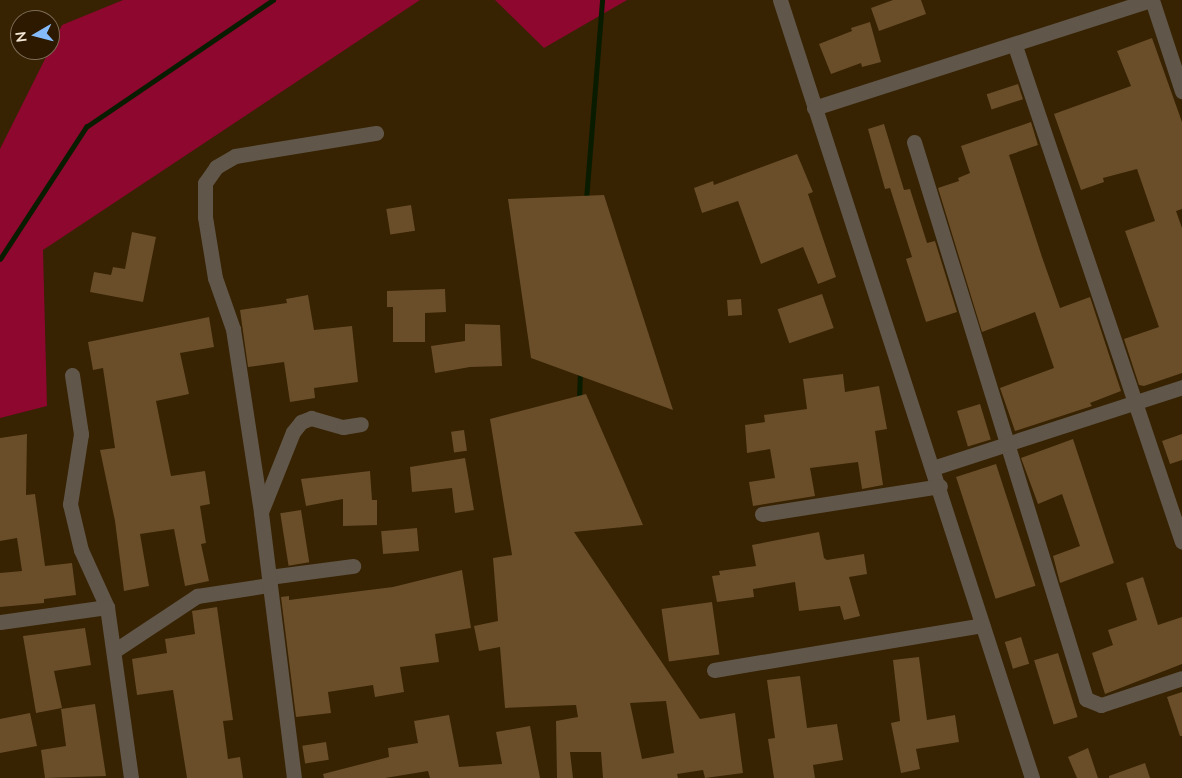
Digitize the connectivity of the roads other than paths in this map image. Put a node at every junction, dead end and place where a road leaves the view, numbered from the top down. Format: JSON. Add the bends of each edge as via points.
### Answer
{"nodes":[{"id":1,"x":780,"y":0,"type":"edge"},
{"id":2,"x":1152,"y":0,"type":"edge"},
{"id":3,"x":1016,"y":46,"type":"junction"},
{"id":4,"x":1182,"y":90,"type":"edge"},
{"id":5,"x":814,"y":108,"type":"junction"},
{"id":6,"x":376,"y":133,"type":"dead end"},
{"id":7,"x":914,"y":142,"type":"dead end"},
{"id":8,"x":72,"y":375,"type":"dead end"},
{"id":9,"x":1182,"y":387,"type":"edge"},
{"id":10,"x":1135,"y":403,"type":"junction"},
{"id":11,"x":362,"y":424,"type":"dead end"},
{"id":12,"x":1005,"y":445,"type":"junction"},
{"id":13,"x":933,"y":468,"type":"junction"},
{"id":14,"x":940,"y":486,"type":"junction"},
{"id":15,"x":261,"y":512,"type":"junction"},
{"id":16,"x":762,"y":514,"type":"dead end"},
{"id":17,"x":1181,"y":537,"type":"edge"},
{"id":18,"x":353,"y":566,"type":"dead end"},
{"id":19,"x":269,"y":581,"type":"junction"},
{"id":20,"x":106,"y":606,"type":"junction"},
{"id":21,"x":0,"y":622,"type":"edge"},
{"id":22,"x":982,"y":625,"type":"junction"},
{"id":23,"x":114,"y":651,"type":"junction"},
{"id":24,"x":714,"y":670,"type":"dead end"},
{"id":25,"x":1182,"y":678,"type":"edge"},
{"id":26,"x":131,"y":778,"type":"edge"},
{"id":27,"x":294,"y":778,"type":"edge"},
{"id":28,"x":1032,"y":778,"type":"edge"}],
"edges":[{"from":1,"to":5,"type":"street"},
{"from":2,"to":3,"type":"street"},
{"from":2,"to":4,"type":"street"},
{"from":3,"to":5,"type":"street"},
{"from":3,"to":10,"type":"street"},
{"from":5,"to":13,"type":"street"},
{"from":6,"to":15,"type":"street","via":[[235,156],[216,167],[205,183],[205,216],[215,278],[233,329]]},
{"from":7,"to":12,"type":"street"},
{"from":8,"to":20,"type":"street","via":[[81,434],[70,504],[81,550]]},
{"from":9,"to":10,"type":"street"},
{"from":10,"to":12,"type":"street"},
{"from":10,"to":17,"type":"street"},
{"from":11,"to":15,"type":"street","via":[[343,427],[311,418],[301,422],[293,432]]},
{"from":12,"to":13,"type":"street"},
{"from":12,"to":25,"type":"street","via":[[1086,699],[1101,705]]},
{"from":13,"to":14,"type":"street"},
{"from":14,"to":16,"type":"street"},
{"from":14,"to":22,"type":"street"},
{"from":15,"to":19,"type":"street"},
{"from":18,"to":19,"type":"street"},
{"from":19,"to":23,"type":"street","via":[[197,596]]},
{"from":19,"to":27,"type":"street"},
{"from":20,"to":21,"type":"street"},
{"from":20,"to":23,"type":"street"},
{"from":22,"to":24,"type":"street"},
{"from":22,"to":28,"type":"street"},
{"from":23,"to":26,"type":"street"}]}
